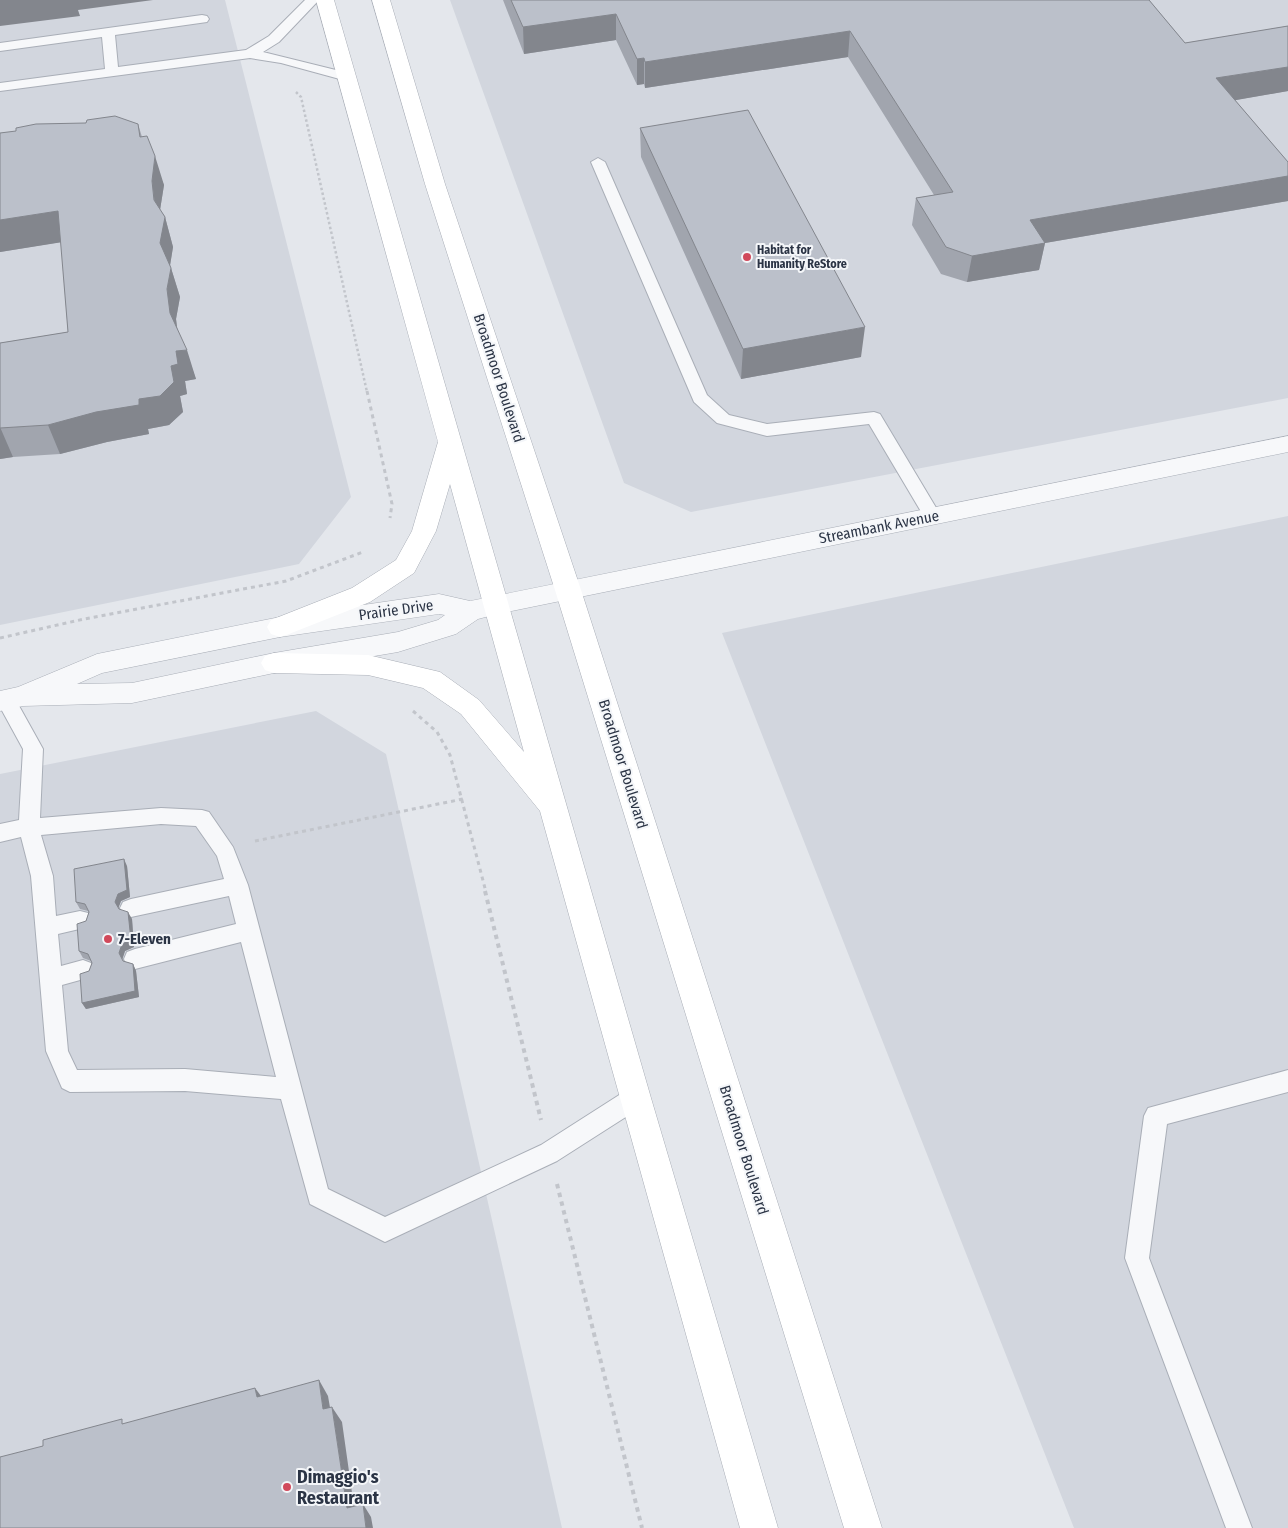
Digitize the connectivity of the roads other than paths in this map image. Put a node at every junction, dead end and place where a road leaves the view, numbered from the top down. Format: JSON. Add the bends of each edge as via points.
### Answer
{"nodes":[{"id":1,"x":312,"y":0,"type":"edge"},
{"id":2,"x":325,"y":0,"type":"edge"},
{"id":3,"x":381,"y":0,"type":"edge"},
{"id":4,"x":202,"y":19,"type":"dead end"},
{"id":5,"x":108,"y":32,"type":"junction"},
{"id":6,"x":0,"y":47,"type":"edge"},
{"id":7,"x":250,"y":54,"type":"junction"},
{"id":8,"x":112,"y":72,"type":"junction"},
{"id":9,"x":347,"y":77,"type":"junction"},
{"id":10,"x":0,"y":87,"type":"edge"},
{"id":11,"x":598,"y":162,"type":"dead end"},
{"id":12,"x":449,"y":444,"type":"junction"},
{"id":13,"x":1288,"y":444,"type":"edge"},
{"id":14,"x":932,"y":516,"type":"junction"},
{"id":15,"x":568,"y":590,"type":"junction"},
{"id":16,"x":497,"y":604,"type":"junction"},
{"id":17,"x":470,"y":611,"type":"junction"},
{"id":18,"x":280,"y":627,"type":"junction"},
{"id":19,"x":274,"y":663,"type":"junction"},
{"id":20,"x":10,"y":699,"type":"edge"},
{"id":21,"x":556,"y":810,"type":"junction"},
{"id":22,"x":29,"y":827,"type":"junction"},
{"id":23,"x":0,"y":833,"type":"edge"},
{"id":24,"x":237,"y":885,"type":"junction"},
{"id":25,"x":131,"y":908,"type":"dead end"},
{"id":26,"x":80,"y":920,"type":"dead end"},
{"id":27,"x":46,"y":927,"type":"junction"},
{"id":28,"x":248,"y":931,"type":"junction"},
{"id":29,"x":135,"y":959,"type":"dead end"},
{"id":30,"x":83,"y":970,"type":"dead end"},
{"id":31,"x":50,"y":978,"type":"junction"},
{"id":32,"x":1288,"y":1081,"type":"edge"},
{"id":33,"x":290,"y":1089,"type":"junction"},
{"id":34,"x":635,"y":1098,"type":"junction"},
{"id":35,"x":756,"y":1524,"type":"edge"},
{"id":36,"x":863,"y":1528,"type":"edge"},
{"id":37,"x":1239,"y":1528,"type":"edge"}],
"edges":[{"from":1,"to":7,"type":"lane","via":[[274,39]]},
{"from":2,"to":9,"type":"main road"},
{"from":3,"to":15,"type":"main road","name":"Broadmoor Boulevard","via":[[435,184]]},
{"from":4,"to":5,"type":"lane"},
{"from":5,"to":6,"type":"lane"},
{"from":5,"to":8,"type":"lane"},
{"from":7,"to":8,"type":"lane"},
{"from":7,"to":9,"type":"lane"},
{"from":8,"to":10,"type":"lane"},
{"from":9,"to":12,"type":"main road"},
{"from":11,"to":14,"type":"lane","via":[[700,398],[723,420],[767,430],[874,418]]},
{"from":12,"to":16,"type":"main road"},
{"from":12,"to":18,"type":"main road","via":[[424,531],[405,566],[361,595]]},
{"from":13,"to":14,"type":"street","name":"Streambank Avenue"},
{"from":14,"to":15,"type":"street","name":"Streambank Avenue"},
{"from":15,"to":16,"type":"street","name":"Streambank Avenue"},
{"from":15,"to":36,"type":"main road","name":"Broadmoor Boulevard"},
{"from":16,"to":17,"type":"street","name":"Streambank Avenue"},
{"from":16,"to":21,"type":"main road"},
{"from":17,"to":18,"type":"street","name":"Prairie Drive","via":[[439,604]]},
{"from":17,"to":19,"type":"street","name":"Prairie Drive","via":[[447,627],[398,642]]},
{"from":18,"to":20,"type":"street","name":"Prairie Drive","via":[[97,664]]},
{"from":19,"to":20,"type":"street","name":"Prairie Drive","via":[[132,693]]},
{"from":19,"to":21,"type":"main road","via":[[368,665],[431,680],[470,707]]},
{"from":20,"to":22,"type":"lane","via":[[33,749]]},
{"from":21,"to":34,"type":"main road"},
{"from":22,"to":23,"type":"lane"},
{"from":22,"to":24,"type":"lane","via":[[161,816],[202,818],[224,848]]},
{"from":22,"to":27,"type":"lane","via":[[42,876]]},
{"from":24,"to":25,"type":"lane"},
{"from":24,"to":28,"type":"lane"},
{"from":26,"to":27,"type":"lane"},
{"from":27,"to":31,"type":"lane"},
{"from":28,"to":29,"type":"lane"},
{"from":28,"to":33,"type":"lane"},
{"from":30,"to":31,"type":"lane"},
{"from":31,"to":33,"type":"lane","via":[[57,1051],[70,1081],[185,1080]]},
{"from":32,"to":37,"type":"lane","via":[[1156,1116],[1137,1258]]},
{"from":33,"to":34,"type":"lane","via":[[318,1196],[385,1230],[549,1153]]},
{"from":34,"to":35,"type":"main road"}]}
